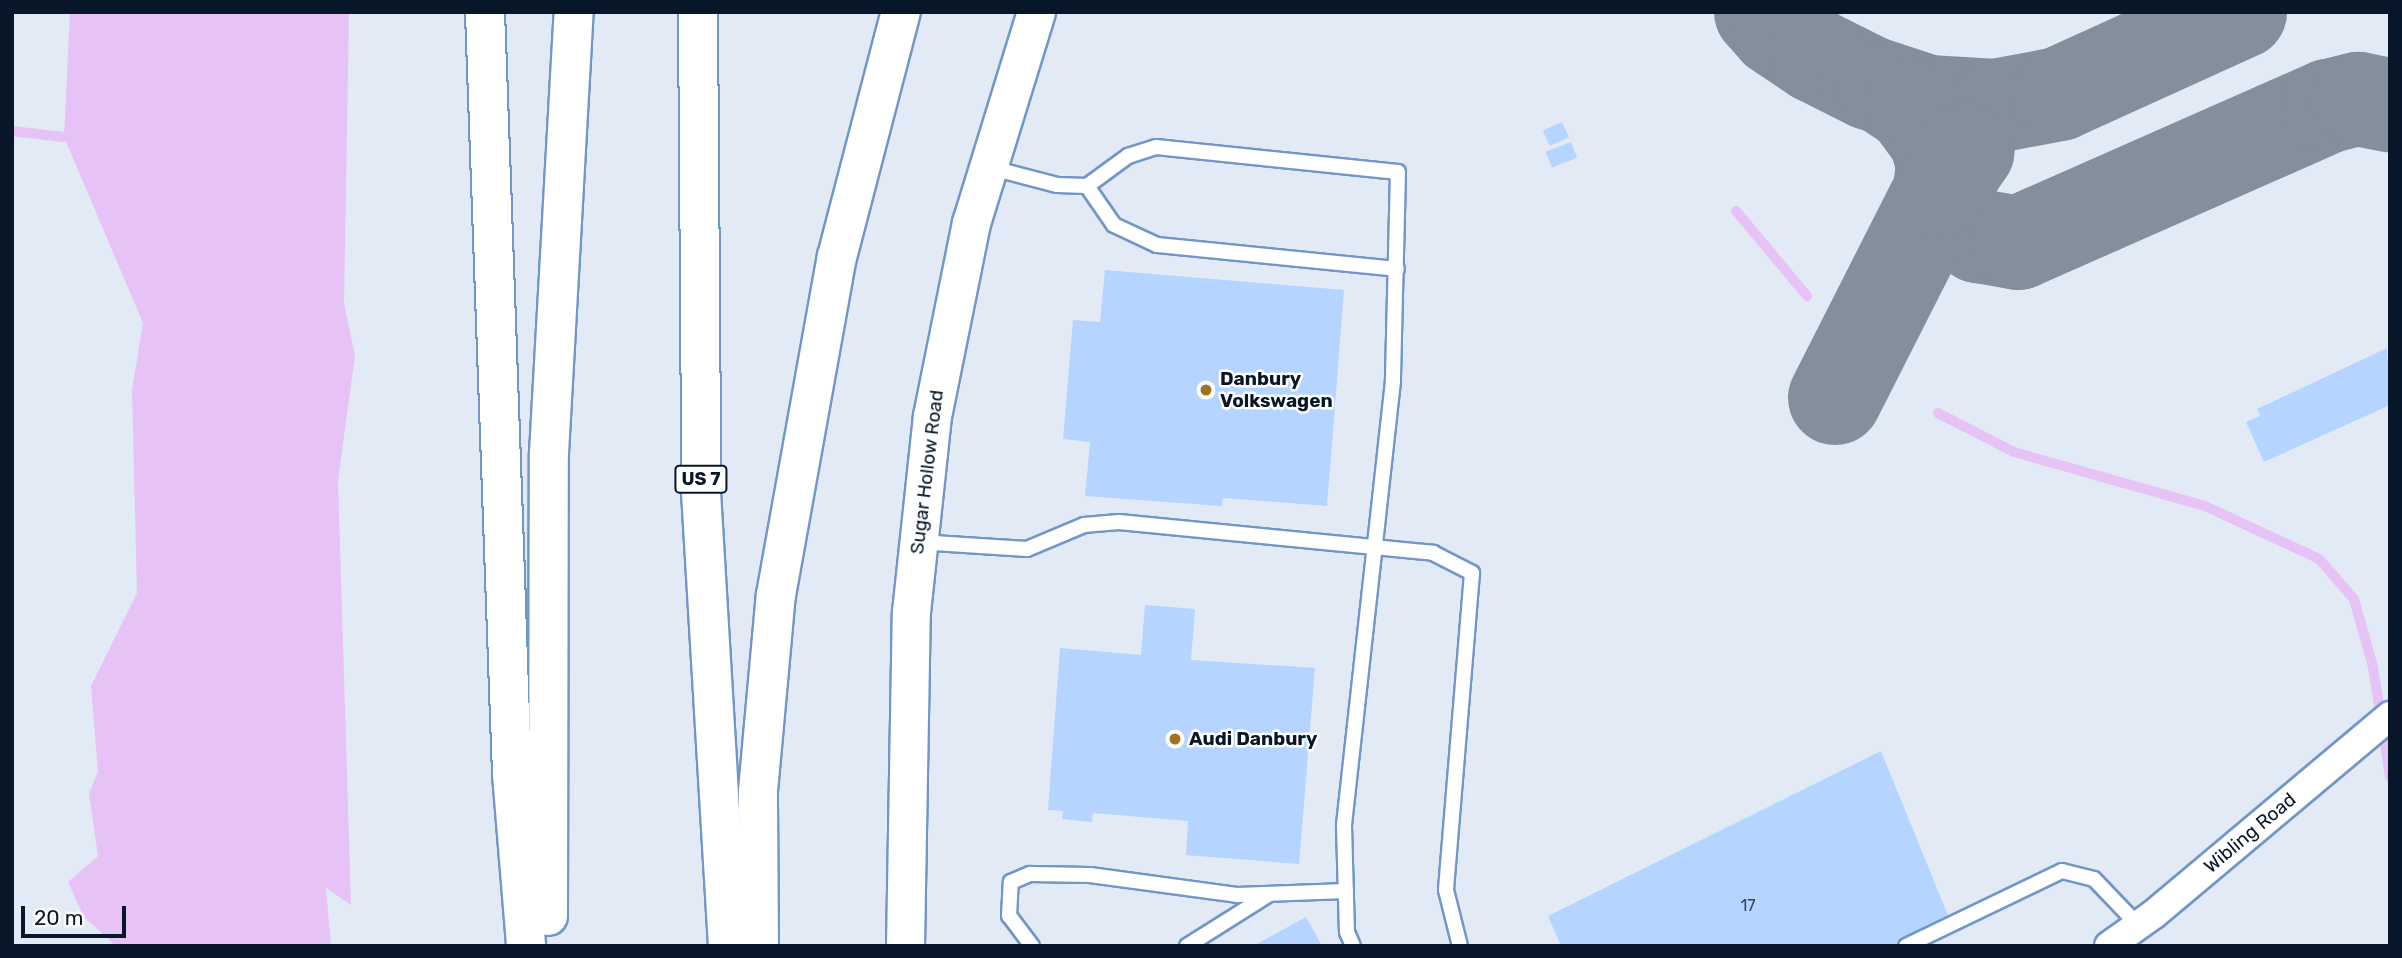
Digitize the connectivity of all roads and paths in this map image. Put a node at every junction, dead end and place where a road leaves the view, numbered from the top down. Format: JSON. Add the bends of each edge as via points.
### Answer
{"nodes":[{"id":1,"x":485,"y":12,"type":"edge"},
{"id":2,"x":574,"y":12,"type":"edge"},
{"id":3,"x":698,"y":12,"type":"edge"},
{"id":4,"x":901,"y":12,"type":"edge"},
{"id":5,"x":1036,"y":12,"type":"edge"},
{"id":6,"x":987,"y":166,"type":"junction"},
{"id":7,"x":1087,"y":186,"type":"junction"},
{"id":8,"x":1397,"y":269,"type":"junction"},
{"id":9,"x":917,"y":542,"type":"junction"},
{"id":10,"x":1373,"y":545,"type":"junction"},
{"id":11,"x":2390,"y":716,"type":"edge"},
{"id":12,"x":1346,"y":891,"type":"junction"},
{"id":13,"x":1269,"y":894,"type":"junction"},
{"id":14,"x":2138,"y":925,"type":"junction"},
{"id":15,"x":526,"y":946,"type":"edge"},
{"id":16,"x":548,"y":946,"type":"edge"},
{"id":17,"x":728,"y":946,"type":"edge"},
{"id":18,"x":759,"y":946,"type":"edge"},
{"id":19,"x":905,"y":946,"type":"edge"},
{"id":20,"x":1032,"y":946,"type":"edge"},
{"id":21,"x":1187,"y":946,"type":"edge"},
{"id":22,"x":1353,"y":946,"type":"edge"},
{"id":23,"x":1460,"y":946,"type":"edge"},
{"id":24,"x":1906,"y":946,"type":"edge"},
{"id":25,"x":2109,"y":946,"type":"edge"}],
"edges":[{"from":1,"to":15,"type":"highway","via":[[512,774]]},
{"from":2,"to":16,"type":"highway","via":[[549,453]]},
{"from":3,"to":17,"type":"highway","number":"US 7","via":[[701,492]]},
{"from":4,"to":18,"type":"highway","via":[[837,257],[776,594],[758,791]]},
{"from":5,"to":6,"type":"street","name":"Sugar Hollow Road"},
{"from":6,"to":7,"type":"lane","via":[[1057,185]]},
{"from":6,"to":9,"type":"street","name":"Sugar Hollow Road","via":[[932,416]]},
{"from":7,"to":8,"type":"lane","via":[[1114,225],[1157,245]]},
{"from":7,"to":8,"type":"lane","via":[[1128,156],[1156,147],[1398,172]]},
{"from":8,"to":10,"type":"lane","via":[[1393,381]]},
{"from":9,"to":10,"type":"lane","via":[[1027,549],[1084,526],[1119,522]]},
{"from":9,"to":19,"type":"street","name":"Sugar Hollow Road","via":[[907,704]]},
{"from":10,"to":12,"type":"lane","via":[[1343,826]]},
{"from":10,"to":23,"type":"lane","via":[[1433,553],[1472,573],[1446,890]]},
{"from":11,"to":14,"type":"street","name":"Wibling Road"},
{"from":12,"to":13,"type":"lane"},
{"from":12,"to":22,"type":"lane"},
{"from":13,"to":20,"type":"lane","via":[[1237,895],[1090,875],[1030,874],[1011,882],[1009,916]]},
{"from":13,"to":21,"type":"lane"},
{"from":14,"to":24,"type":"lane","via":[[2094,879],[2062,871]]},
{"from":14,"to":25,"type":"street","name":"Wibling Road"}]}
